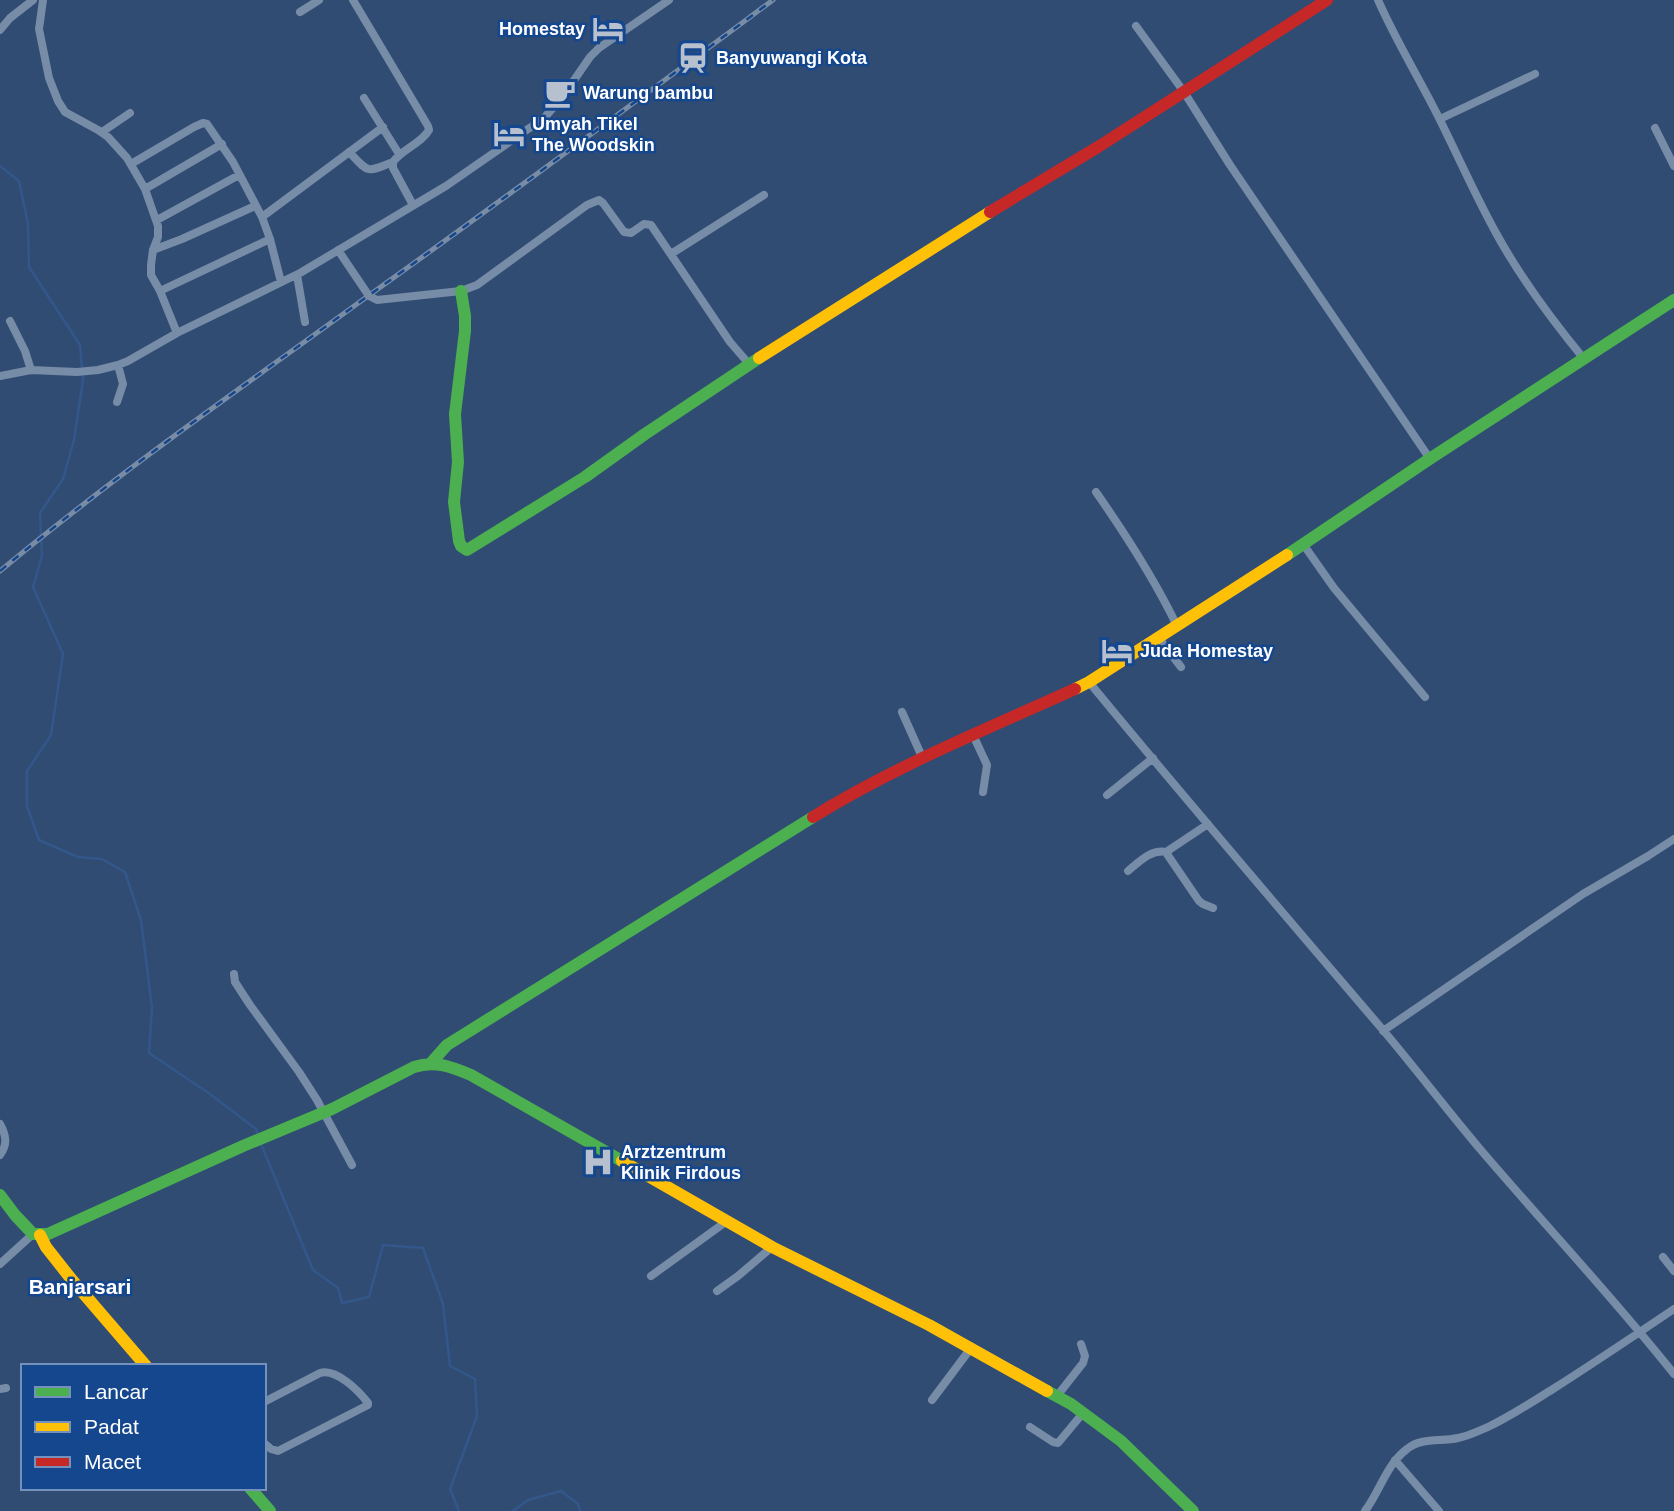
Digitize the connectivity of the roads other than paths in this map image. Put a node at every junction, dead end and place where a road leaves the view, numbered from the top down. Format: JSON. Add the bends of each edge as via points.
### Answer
{"nodes":[{"id":1,"x":33,"y":0,"type":"edge"},
{"id":2,"x":43,"y":0,"type":"edge"},
{"id":3,"x":319,"y":0,"type":"edge"},
{"id":4,"x":354,"y":0,"type":"edge"},
{"id":5,"x":669,"y":0,"type":"edge"},
{"id":6,"x":1327,"y":0,"type":"edge"},
{"id":7,"x":1378,"y":0,"type":"edge"},
{"id":8,"x":300,"y":12,"type":"dead end"},
{"id":9,"x":1136,"y":26,"type":"dead end"},
{"id":10,"x":0,"y":30,"type":"edge"},
{"id":11,"x":1535,"y":74,"type":"dead end"},
{"id":12,"x":1184,"y":92,"type":"junction"},
{"id":13,"x":364,"y":98,"type":"dead end"},
{"id":14,"x":130,"y":113,"type":"dead end"},
{"id":15,"x":1440,"y":120,"type":"junction"},
{"id":16,"x":383,"y":127,"type":"junction"},
{"id":17,"x":1655,"y":128,"type":"dead end"},
{"id":18,"x":102,"y":132,"type":"junction"},
{"id":19,"x":222,"y":144,"type":"junction"},
{"id":20,"x":349,"y":152,"type":"junction"},
{"id":21,"x":400,"y":154,"type":"junction"},
{"id":22,"x":393,"y":162,"type":"junction"},
{"id":23,"x":131,"y":164,"type":"junction"},
{"id":24,"x":1674,"y":166,"type":"edge"},
{"id":25,"x":239,"y":175,"type":"junction"},
{"id":26,"x":145,"y":189,"type":"junction"},
{"id":27,"x":764,"y":195,"type":"dead end"},
{"id":28,"x":413,"y":205,"type":"junction"},
{"id":29,"x":255,"y":206,"type":"junction"},
{"id":30,"x":262,"y":217,"type":"junction"},
{"id":31,"x":157,"y":220,"type":"junction"},
{"id":32,"x":270,"y":239,"type":"junction"},
{"id":33,"x":153,"y":250,"type":"junction"},
{"id":34,"x":338,"y":250,"type":"junction"},
{"id":35,"x":671,"y":254,"type":"junction"},
{"id":36,"x":297,"y":275,"type":"junction"},
{"id":37,"x":281,"y":282,"type":"junction"},
{"id":38,"x":160,"y":291,"type":"junction"},
{"id":39,"x":461,"y":291,"type":"junction"},
{"id":40,"x":1674,"y":300,"type":"edge"},
{"id":41,"x":10,"y":321,"type":"dead end"},
{"id":42,"x":305,"y":322,"type":"dead end"},
{"id":43,"x":177,"y":333,"type":"junction"},
{"id":44,"x":1584,"y":359,"type":"junction"},
{"id":45,"x":749,"y":363,"type":"junction"},
{"id":46,"x":118,"y":365,"type":"junction"},
{"id":47,"x":32,"y":370,"type":"junction"},
{"id":48,"x":0,"y":376,"type":"edge"},
{"id":49,"x":117,"y":402,"type":"dead end"},
{"id":50,"x":1430,"y":459,"type":"junction"},
{"id":51,"x":1096,"y":492,"type":"dead end"},
{"id":52,"x":1303,"y":544,"type":"junction"},
{"id":53,"x":1177,"y":626,"type":"junction"},
{"id":54,"x":1158,"y":637,"type":"junction"},
{"id":55,"x":1181,"y":667,"type":"dead end"},
{"id":56,"x":1089,"y":682,"type":"junction"},
{"id":57,"x":1425,"y":697,"type":"dead end"},
{"id":58,"x":902,"y":712,"type":"dead end"},
{"id":59,"x":973,"y":735,"type":"junction"},
{"id":60,"x":1153,"y":758,"type":"junction"},
{"id":61,"x":923,"y":759,"type":"junction"},
{"id":62,"x":983,"y":792,"type":"dead end"},
{"id":63,"x":1107,"y":795,"type":"dead end"},
{"id":64,"x":1208,"y":824,"type":"junction"},
{"id":65,"x":1674,"y":839,"type":"edge"},
{"id":66,"x":1167,"y":852,"type":"junction"},
{"id":67,"x":1129,"y":871,"type":"dead end"},
{"id":68,"x":1213,"y":908,"type":"dead end"},
{"id":69,"x":234,"y":974,"type":"dead end"},
{"id":70,"x":1383,"y":1031,"type":"junction"},
{"id":71,"x":431,"y":1063,"type":"junction"},
{"id":72,"x":323,"y":1113,"type":"junction"},
{"id":73,"x":0,"y":1124,"type":"edge"},
{"id":74,"x":0,"y":1155,"type":"edge"},
{"id":75,"x":352,"y":1165,"type":"dead end"},
{"id":76,"x":2,"y":1198,"type":"edge"},
{"id":77,"x":727,"y":1221,"type":"junction"},
{"id":78,"x":36,"y":1234,"type":"junction"},
{"id":79,"x":772,"y":1247,"type":"junction"},
{"id":80,"x":1663,"y":1257,"type":"dead end"},
{"id":81,"x":0,"y":1264,"type":"edge"},
{"id":82,"x":1674,"y":1271,"type":"edge"},
{"id":83,"x":651,"y":1276,"type":"dead end"},
{"id":84,"x":717,"y":1291,"type":"dead end"},
{"id":85,"x":1674,"y":1309,"type":"edge"},
{"id":86,"x":1641,"y":1332,"type":"junction"},
{"id":87,"x":1082,"y":1344,"type":"dead end"},
{"id":88,"x":971,"y":1348,"type":"junction"},
{"id":89,"x":144,"y":1364,"type":"edge"},
{"id":90,"x":1674,"y":1374,"type":"edge"},
{"id":91,"x":1057,"y":1396,"type":"junction"},
{"id":92,"x":932,"y":1400,"type":"dead end"},
{"id":93,"x":266,"y":1401,"type":"edge"},
{"id":94,"x":1083,"y":1413,"type":"junction"},
{"id":95,"x":1030,"y":1427,"type":"dead end"},
{"id":96,"x":266,"y":1445,"type":"edge"},
{"id":97,"x":1395,"y":1460,"type":"junction"},
{"id":98,"x":252,"y":1490,"type":"edge"},
{"id":99,"x":270,"y":1511,"type":"edge"},
{"id":100,"x":1193,"y":1511,"type":"edge"},
{"id":101,"x":1365,"y":1511,"type":"edge"},
{"id":102,"x":1439,"y":1511,"type":"edge"}],
"edges":[{"from":1,"to":10,"type":"street"},
{"from":2,"to":18,"type":"street","via":[[39,29],[58,101],[65,112]]},
{"from":3,"to":8,"type":"street"},
{"from":4,"to":21,"type":"street","via":[[428,126],[425,135]]},
{"from":5,"to":28,"type":"street","via":[[599,48],[544,118]]},
{"from":6,"to":12,"type":"street"},
{"from":7,"to":15,"type":"street"},
{"from":9,"to":12,"type":"street"},
{"from":11,"to":15,"type":"street"},
{"from":12,"to":45,"type":"street"},
{"from":12,"to":50,"type":"street"},
{"from":13,"to":16,"type":"street"},
{"from":14,"to":18,"type":"street"},
{"from":15,"to":44,"type":"street","via":[[1497,235]]},
{"from":16,"to":20,"type":"street"},
{"from":16,"to":21,"type":"street"},
{"from":17,"to":24,"type":"street"},
{"from":18,"to":23,"type":"street"},
{"from":19,"to":23,"type":"street","via":[[203,123]]},
{"from":19,"to":25,"type":"street"},
{"from":19,"to":26,"type":"street"},
{"from":20,"to":22,"type":"street","via":[[372,171]]},
{"from":20,"to":30,"type":"street"},
{"from":21,"to":22,"type":"street"},
{"from":22,"to":28,"type":"street"},
{"from":23,"to":26,"type":"street"},
{"from":25,"to":29,"type":"street"},
{"from":25,"to":31,"type":"street"},
{"from":26,"to":31,"type":"street"},
{"from":27,"to":35,"type":"street"},
{"from":28,"to":34,"type":"street"},
{"from":29,"to":30,"type":"street"},
{"from":29,"to":33,"type":"street"},
{"from":30,"to":32,"type":"street"},
{"from":31,"to":33,"type":"street"},
{"from":32,"to":37,"type":"street"},
{"from":32,"to":38,"type":"street"},
{"from":33,"to":38,"type":"street","via":[[150,270]]},
{"from":34,"to":36,"type":"street"},
{"from":34,"to":39,"type":"street","via":[[376,300]]},
{"from":35,"to":39,"type":"street","via":[[650,225],[626,233],[597,200],[477,285]]},
{"from":35,"to":45,"type":"street"},
{"from":36,"to":37,"type":"street"},
{"from":36,"to":42,"type":"street"},
{"from":37,"to":43,"type":"street"},
{"from":38,"to":43,"type":"street"},
{"from":39,"to":45,"type":"street","via":[[465,331],[455,414],[458,462],[454,502],[459,541],[467,550],[585,477]]},
{"from":40,"to":44,"type":"street"},
{"from":41,"to":47,"type":"street"},
{"from":43,"to":46,"type":"street"},
{"from":44,"to":50,"type":"street"},
{"from":46,"to":47,"type":"street","via":[[77,372]]},
{"from":46,"to":49,"type":"street","via":[[123,384]]},
{"from":47,"to":48,"type":"street"},
{"from":50,"to":52,"type":"street"},
{"from":51,"to":53,"type":"street","via":[[1133,546]]},
{"from":52,"to":53,"type":"street"},
{"from":52,"to":57,"type":"street"},
{"from":53,"to":54,"type":"street"},
{"from":54,"to":55,"type":"street"},
{"from":54,"to":56,"type":"street"},
{"from":56,"to":59,"type":"street"},
{"from":56,"to":60,"type":"street"},
{"from":58,"to":61,"type":"street"},
{"from":59,"to":61,"type":"street"},
{"from":59,"to":62,"type":"street","via":[[987,765]]},
{"from":60,"to":63,"type":"street"},
{"from":60,"to":64,"type":"street"},
{"from":61,"to":71,"type":"street","via":[[834,804],[756,852],[447,1045]]},
{"from":64,"to":66,"type":"street"},
{"from":64,"to":70,"type":"street"},
{"from":65,"to":70,"type":"street","via":[[1583,894]]},
{"from":66,"to":67,"type":"street","via":[[1153,852]]},
{"from":66,"to":68,"type":"street","via":[[1199,901]]},
{"from":69,"to":72,"type":"street"},
{"from":70,"to":86,"type":"street"},
{"from":71,"to":72,"type":"street","via":[[407,1070]]},
{"from":71,"to":77,"type":"street","via":[[471,1075]]},
{"from":72,"to":75,"type":"street"},
{"from":72,"to":78,"type":"street","via":[[48,1234]]},
{"from":73,"to":74,"type":"street","via":[[6,1141]]},
{"from":76,"to":78,"type":"street"},
{"from":77,"to":79,"type":"street"},
{"from":77,"to":83,"type":"street"},
{"from":78,"to":81,"type":"street"},
{"from":78,"to":89,"type":"street"},
{"from":79,"to":84,"type":"street"},
{"from":79,"to":88,"type":"street"},
{"from":80,"to":82,"type":"street"},
{"from":85,"to":86,"type":"street"},
{"from":86,"to":90,"type":"street"},
{"from":86,"to":97,"type":"street","via":[[1498,1422],[1456,1439],[1413,1445]]},
{"from":87,"to":91,"type":"street","via":[[1083,1363]]},
{"from":88,"to":91,"type":"street"},
{"from":88,"to":92,"type":"street"},
{"from":91,"to":94,"type":"street"},
{"from":93,"to":96,"type":"street","via":[[327,1371],[340,1377],[368,1405],[278,1451]]},
{"from":94,"to":95,"type":"street","via":[[1058,1443]]},
{"from":94,"to":100,"type":"street","via":[[1121,1441]]},
{"from":97,"to":101,"type":"street"},
{"from":97,"to":102,"type":"street"},
{"from":98,"to":99,"type":"street"}]}
